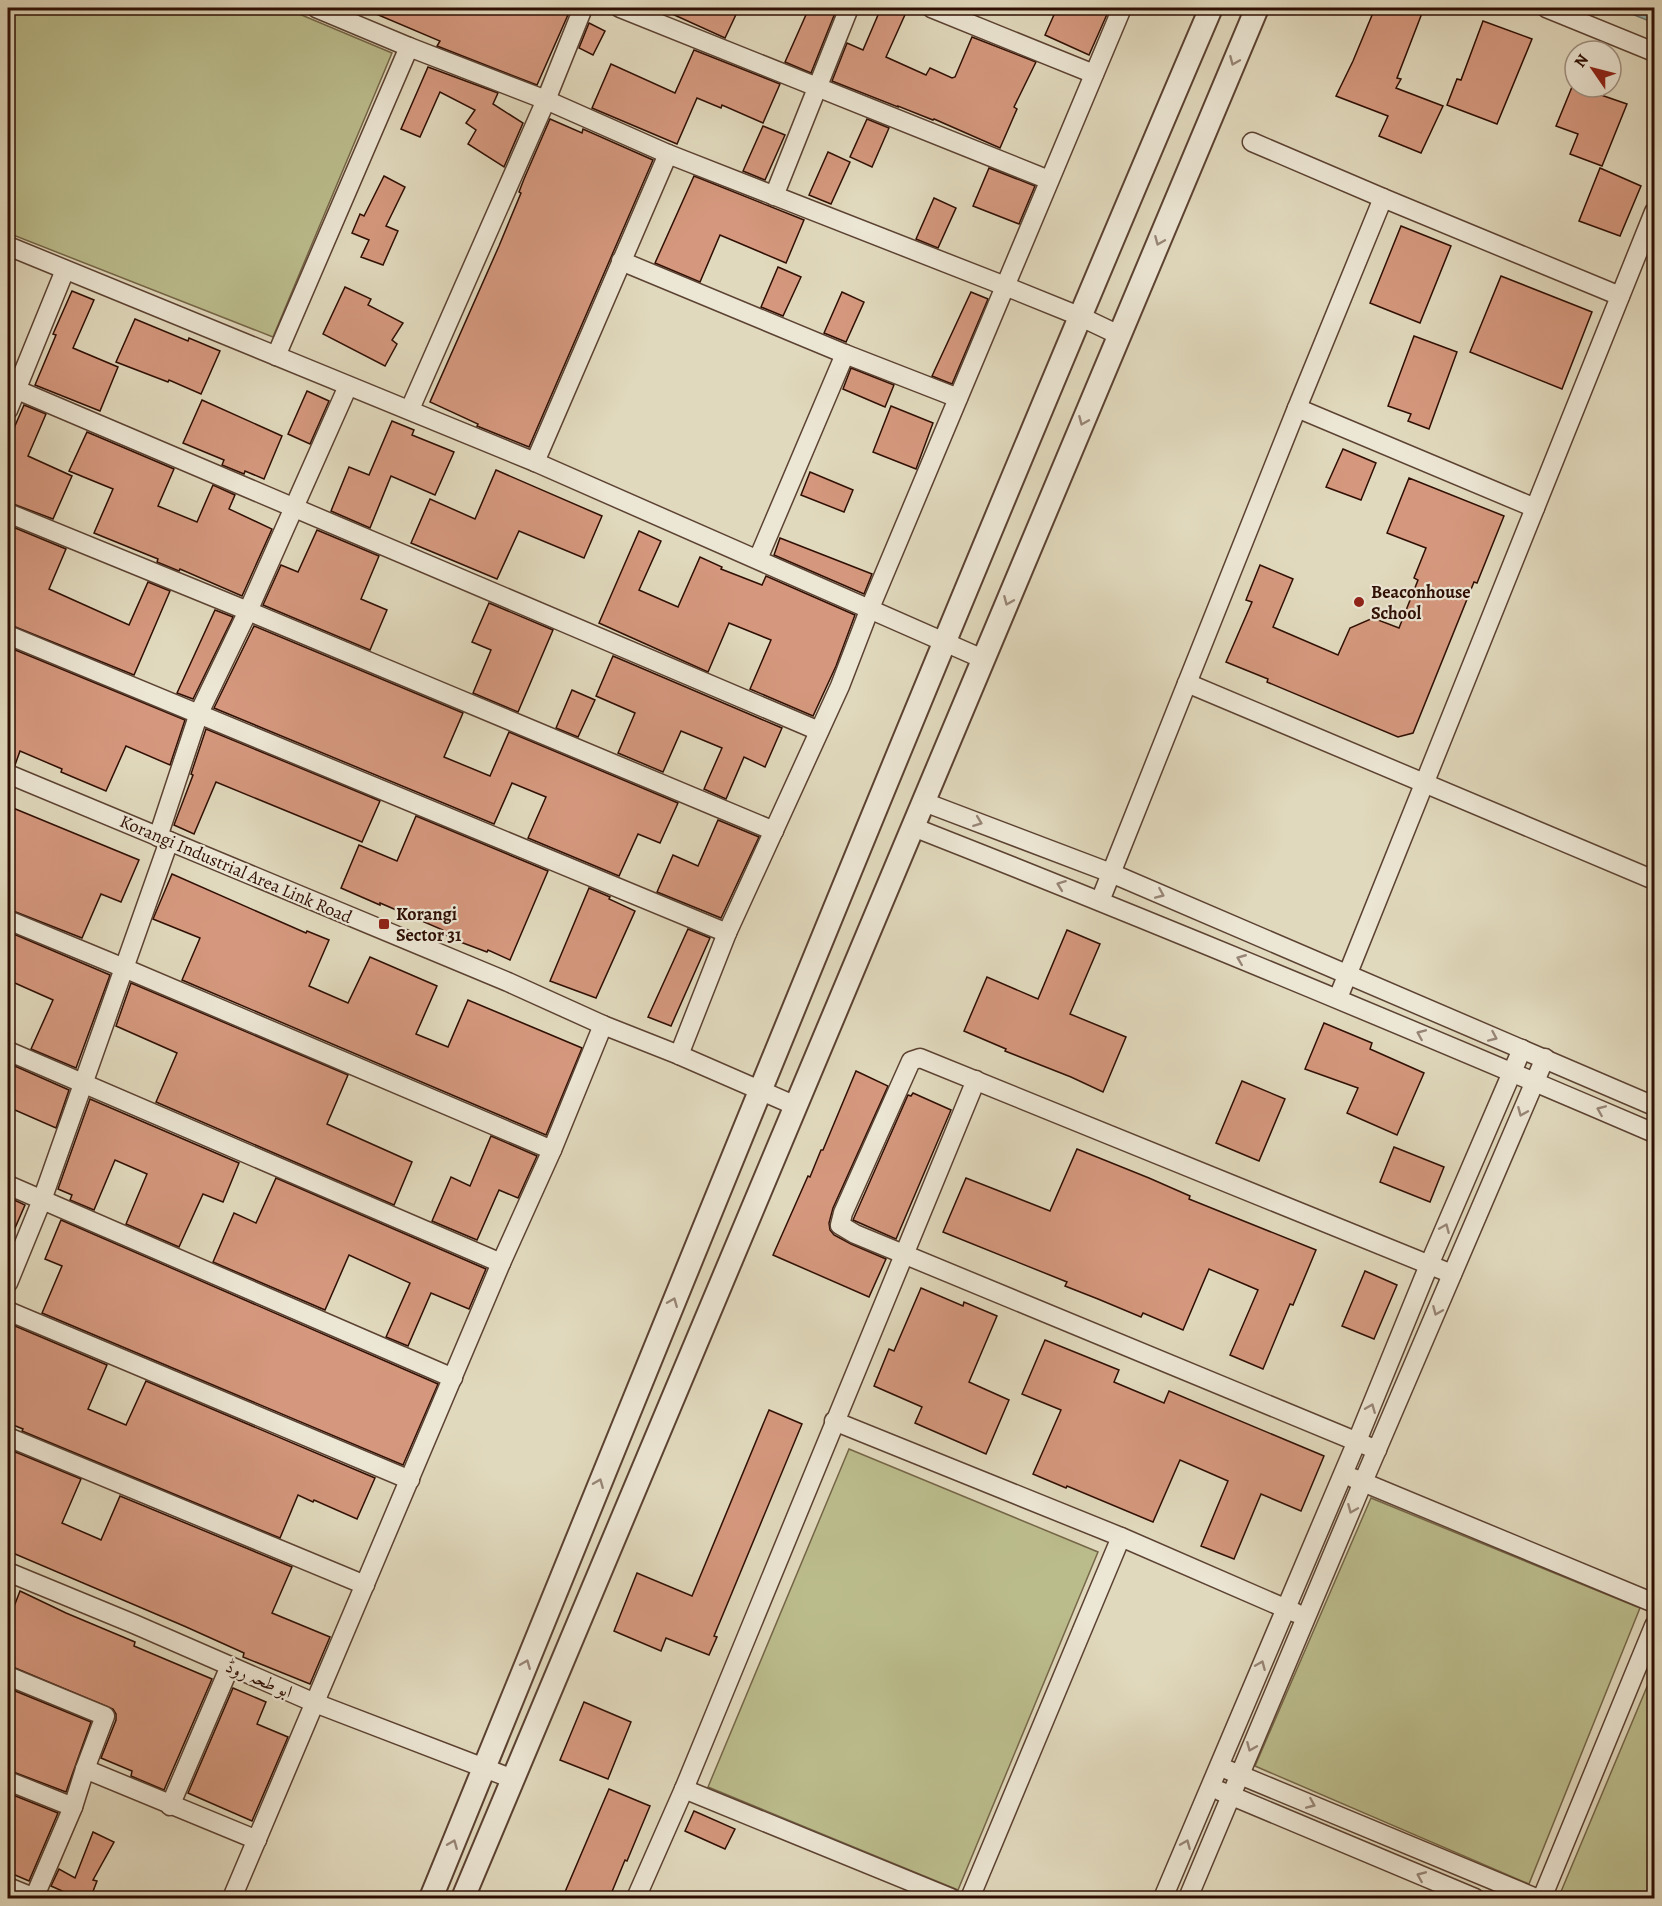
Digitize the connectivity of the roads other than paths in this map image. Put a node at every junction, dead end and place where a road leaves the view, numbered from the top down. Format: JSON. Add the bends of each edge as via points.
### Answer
{"nodes":[{"id":1,"x":316,"y":8,"type":"edge"},
{"id":2,"x":583,"y":8,"type":"edge"},
{"id":3,"x":620,"y":8,"type":"edge"},
{"id":4,"x":849,"y":8,"type":"edge"},
{"id":5,"x":931,"y":8,"type":"edge"},
{"id":6,"x":1122,"y":8,"type":"edge"},
{"id":7,"x":1211,"y":8,"type":"edge"},
{"id":8,"x":1257,"y":8,"type":"edge"},
{"id":9,"x":1546,"y":8,"type":"edge"},
{"id":10,"x":409,"y":47,"type":"junction"},
{"id":11,"x":1654,"y":52,"type":"edge"},
{"id":12,"x":1094,"y":74,"type":"junction"},
{"id":13,"x":818,"y":87,"type":"junction"},
{"id":14,"x":546,"y":100,"type":"junction"},
{"id":15,"x":1252,"y":142,"type":"dead end"},
{"id":16,"x":668,"y":154,"type":"junction"},
{"id":17,"x":1049,"y":180,"type":"junction"},
{"id":18,"x":774,"y":196,"type":"junction"},
{"id":19,"x":1383,"y":198,"type":"junction"},
{"id":20,"x":1654,"y":212,"type":"edge"},
{"id":21,"x":8,"y":246,"type":"edge"},
{"id":22,"x":621,"y":261,"type":"junction"},
{"id":23,"x":64,"y":270,"type":"junction"},
{"id":24,"x":1005,"y":286,"type":"junction"},
{"id":25,"x":1620,"y":296,"type":"junction"},
{"id":26,"x":1079,"y":316,"type":"junction"},
{"id":27,"x":1119,"y":335,"type":"junction"},
{"id":28,"x":845,"y":354,"type":"junction"},
{"id":29,"x":276,"y":356,"type":"junction"},
{"id":30,"x":348,"y":386,"type":"junction"},
{"id":31,"x":12,"y":388,"type":"edge"},
{"id":32,"x":958,"y":398,"type":"junction"},
{"id":33,"x":1297,"y":408,"type":"junction"},
{"id":34,"x":410,"y":409,"type":"junction"},
{"id":35,"x":8,"y":410,"type":"edge"},
{"id":36,"x":535,"y":462,"type":"junction"},
{"id":37,"x":293,"y":507,"type":"junction"},
{"id":38,"x":1535,"y":508,"type":"junction"},
{"id":39,"x":8,"y":513,"type":"edge"},
{"id":40,"x":758,"y":560,"type":"junction"},
{"id":41,"x":870,"y":608,"type":"junction"},
{"id":42,"x":248,"y":611,"type":"junction"},
{"id":43,"x":8,"y":635,"type":"edge"},
{"id":44,"x":945,"y":641,"type":"junction"},
{"id":45,"x":983,"y":659,"type":"junction"},
{"id":46,"x":1187,"y":682,"type":"junction"},
{"id":47,"x":199,"y":713,"type":"junction"},
{"id":48,"x":819,"y":731,"type":"junction"},
{"id":49,"x":8,"y":774,"type":"edge"},
{"id":50,"x":1425,"y":784,"type":"junction"},
{"id":51,"x":924,"y":802,"type":"junction"},
{"id":52,"x":913,"y":827,"type":"junction"},
{"id":53,"x":774,"y":831,"type":"junction"},
{"id":54,"x":163,"y":839,"type":"junction"},
{"id":55,"x":1111,"y":873,"type":"junction"},
{"id":56,"x":1654,"y":880,"type":"edge"},
{"id":57,"x":1100,"y":901,"type":"junction"},
{"id":58,"x":8,"y":920,"type":"edge"},
{"id":59,"x":727,"y":933,"type":"junction"},
{"id":60,"x":124,"y":968,"type":"junction"},
{"id":61,"x":1348,"y":974,"type":"junction"},
{"id":62,"x":1338,"y":998,"type":"junction"},
{"id":63,"x":603,"y":1025,"type":"junction"},
{"id":64,"x":1522,"y":1049,"type":"junction"},
{"id":65,"x":8,"y":1050,"type":"edge"},
{"id":66,"x":679,"y":1055,"type":"junction"},
{"id":67,"x":1545,"y":1058,"type":"junction"},
{"id":68,"x":1512,"y":1072,"type":"junction"},
{"id":69,"x":976,"y":1080,"type":"junction"},
{"id":70,"x":84,"y":1082,"type":"junction"},
{"id":71,"x":1535,"y":1082,"type":"junction"},
{"id":72,"x":758,"y":1090,"type":"junction"},
{"id":73,"x":796,"y":1106,"type":"junction"},
{"id":74,"x":1654,"y":1106,"type":"edge"},
{"id":75,"x":1654,"y":1133,"type":"edge"},
{"id":76,"x":552,"y":1150,"type":"junction"},
{"id":77,"x":8,"y":1185,"type":"edge"},
{"id":78,"x":42,"y":1200,"type":"junction"},
{"id":79,"x":904,"y":1254,"type":"junction"},
{"id":80,"x":501,"y":1263,"type":"junction"},
{"id":81,"x":1429,"y":1265,"type":"junction"},
{"id":82,"x":1452,"y":1274,"type":"junction"},
{"id":83,"x":8,"y":1283,"type":"edge"},
{"id":84,"x":8,"y":1311,"type":"edge"},
{"id":85,"x":453,"y":1378,"type":"junction"},
{"id":86,"x":834,"y":1421,"type":"junction"},
{"id":87,"x":8,"y":1437,"type":"edge"},
{"id":88,"x":1357,"y":1442,"type":"junction"},
{"id":89,"x":1377,"y":1450,"type":"junction"},
{"id":90,"x":1343,"y":1473,"type":"junction"},
{"id":91,"x":410,"y":1480,"type":"junction"},
{"id":92,"x":1363,"y":1482,"type":"junction"},
{"id":93,"x":1121,"y":1537,"type":"junction"},
{"id":94,"x":8,"y":1572,"type":"edge"},
{"id":95,"x":365,"y":1585,"type":"junction"},
{"id":96,"x":1654,"y":1603,"type":"edge"},
{"id":97,"x":1285,"y":1608,"type":"junction"},
{"id":98,"x":1306,"y":1617,"type":"junction"},
{"id":99,"x":1654,"y":1626,"type":"edge"},
{"id":100,"x":230,"y":1666,"type":"junction"},
{"id":101,"x":8,"y":1676,"type":"edge"},
{"id":102,"x":315,"y":1703,"type":"junction"},
{"id":103,"x":1218,"y":1766,"type":"junction"},
{"id":104,"x":484,"y":1768,"type":"junction"},
{"id":105,"x":85,"y":1769,"type":"junction"},
{"id":106,"x":1240,"y":1774,"type":"junction"},
{"id":107,"x":513,"y":1779,"type":"junction"},
{"id":108,"x":8,"y":1781,"type":"edge"},
{"id":109,"x":1210,"y":1787,"type":"junction"},
{"id":110,"x":684,"y":1789,"type":"junction"},
{"id":111,"x":1231,"y":1795,"type":"junction"},
{"id":112,"x":170,"y":1806,"type":"junction"},
{"id":113,"x":73,"y":1808,"type":"junction"},
{"id":114,"x":257,"y":1840,"type":"junction"},
{"id":115,"x":8,"y":1887,"type":"edge"},
{"id":116,"x":34,"y":1898,"type":"edge"},
{"id":117,"x":232,"y":1899,"type":"edge"},
{"id":118,"x":431,"y":1899,"type":"edge"},
{"id":119,"x":463,"y":1899,"type":"edge"},
{"id":120,"x":636,"y":1899,"type":"edge"},
{"id":121,"x":951,"y":1899,"type":"edge"},
{"id":122,"x":970,"y":1899,"type":"edge"},
{"id":123,"x":1163,"y":1899,"type":"edge"},
{"id":124,"x":1188,"y":1899,"type":"edge"},
{"id":125,"x":1475,"y":1899,"type":"edge"},
{"id":126,"x":1536,"y":1899,"type":"edge"},
{"id":127,"x":1542,"y":1899,"type":"edge"}],
"edges":[{"from":1,"to":10,"type":"street"},
{"from":2,"to":14,"type":"street"},
{"from":3,"to":13,"type":"street"},
{"from":4,"to":13,"type":"street"},
{"from":5,"to":12,"type":"street"},
{"from":6,"to":12,"type":"street"},
{"from":7,"to":26,"type":"street"},
{"from":8,"to":27,"type":"street","one_way":true},
{"from":9,"to":11,"type":"street"},
{"from":10,"to":14,"type":"street"},
{"from":10,"to":29,"type":"street"},
{"from":12,"to":17,"type":"street"},
{"from":13,"to":17,"type":"street"},
{"from":13,"to":18,"type":"street"},
{"from":14,"to":16,"type":"street"},
{"from":14,"to":34,"type":"street"},
{"from":15,"to":19,"type":"street"},
{"from":16,"to":18,"type":"street"},
{"from":16,"to":22,"type":"street"},
{"from":17,"to":24,"type":"street"},
{"from":18,"to":24,"type":"street"},
{"from":19,"to":25,"type":"street"},
{"from":19,"to":33,"type":"street"},
{"from":20,"to":25,"type":"street"},
{"from":21,"to":23,"type":"street"},
{"from":22,"to":28,"type":"street"},
{"from":22,"to":36,"type":"street"},
{"from":23,"to":29,"type":"street"},
{"from":23,"to":31,"type":"street"},
{"from":24,"to":26,"type":"street"},
{"from":24,"to":32,"type":"street"},
{"from":25,"to":38,"type":"street"},
{"from":26,"to":27,"type":"street"},
{"from":26,"to":44,"type":"street"},
{"from":27,"to":45,"type":"street","one_way":true},
{"from":28,"to":32,"type":"street"},
{"from":28,"to":40,"type":"street"},
{"from":29,"to":30,"type":"street"},
{"from":30,"to":34,"type":"street"},
{"from":30,"to":37,"type":"street"},
{"from":31,"to":35,"type":"street"},
{"from":31,"to":37,"type":"street"},
{"from":32,"to":41,"type":"street"},
{"from":33,"to":38,"type":"street"},
{"from":33,"to":46,"type":"street"},
{"from":34,"to":36,"type":"street"},
{"from":36,"to":40,"type":"street"},
{"from":37,"to":42,"type":"street"},
{"from":37,"to":48,"type":"street"},
{"from":38,"to":50,"type":"street"},
{"from":39,"to":42,"type":"street"},
{"from":40,"to":41,"type":"street"},
{"from":41,"to":44,"type":"street"},
{"from":41,"to":48,"type":"street"},
{"from":42,"to":47,"type":"street"},
{"from":42,"to":53,"type":"street"},
{"from":43,"to":47,"type":"street"},
{"from":44,"to":45,"type":"street"},
{"from":44,"to":72,"type":"street"},
{"from":45,"to":51,"type":"street"},
{"from":46,"to":50,"type":"street"},
{"from":46,"to":55,"type":"street"},
{"from":47,"to":54,"type":"street"},
{"from":47,"to":59,"type":"street"},
{"from":48,"to":53,"type":"street"},
{"from":49,"to":54,"type":"street","name":"Korangi Industrial Area Link Road"},
{"from":50,"to":56,"type":"street"},
{"from":50,"to":61,"type":"street"},
{"from":51,"to":52,"type":"street"},
{"from":51,"to":55,"type":"street","one_way":true},
{"from":57,"to":52,"type":"street","one_way":true},
{"from":52,"to":73,"type":"street"},
{"from":53,"to":59,"type":"street"},
{"from":54,"to":60,"type":"street"},
{"from":54,"to":63,"type":"street","name":"Korangi Industrial Area Link Road"},
{"from":55,"to":57,"type":"street"},
{"from":55,"to":61,"type":"street","one_way":true},
{"from":62,"to":57,"type":"street","one_way":true},
{"from":58,"to":60,"type":"street"},
{"from":59,"to":66,"type":"street"},
{"from":60,"to":70,"type":"street"},
{"from":60,"to":76,"type":"street"},
{"from":61,"to":62,"type":"street"},
{"from":61,"to":64,"type":"street","one_way":true},
{"from":68,"to":62,"type":"street","one_way":true},
{"from":63,"to":66,"type":"street","name":"Korangi Industrial Area Link Road"},
{"from":63,"to":76,"type":"street"},
{"from":64,"to":67,"type":"street"},
{"from":64,"to":68,"type":"street"},
{"from":65,"to":70,"type":"street"},
{"from":66,"to":72,"type":"street","name":"Korangi Industrial Area Link Road"},
{"from":67,"to":71,"type":"street"},
{"from":67,"to":74,"type":"street"},
{"from":68,"to":71,"type":"street"},
{"from":81,"to":68,"type":"street","one_way":true},
{"from":69,"to":79,"type":"street"},
{"from":69,"to":79,"type":"street","via":[[920,1058],[912,1060],[843,1213],[840,1225],[845,1229]]},
{"from":69,"to":81,"type":"street"},
{"from":70,"to":78,"type":"street"},
{"from":70,"to":80,"type":"street"},
{"from":75,"to":71,"type":"street","one_way":true},
{"from":71,"to":82,"type":"street","one_way":true},
{"from":72,"to":73,"type":"street","name":"Korangi Industrial Area Link Road"},
{"from":104,"to":72,"type":"street","one_way":true},
{"from":73,"to":107,"type":"street"},
{"from":76,"to":80,"type":"street"},
{"from":77,"to":78,"type":"street"},
{"from":78,"to":83,"type":"street"},
{"from":78,"to":85,"type":"street"},
{"from":79,"to":86,"type":"street"},
{"from":79,"to":88,"type":"street"},
{"from":80,"to":85,"type":"street"},
{"from":81,"to":82,"type":"street"},
{"from":88,"to":81,"type":"street","one_way":true},
{"from":82,"to":89,"type":"street","one_way":true},
{"from":84,"to":91,"type":"street"},
{"from":85,"to":91,"type":"street"},
{"from":86,"to":93,"type":"street"},
{"from":86,"to":110,"type":"street"},
{"from":87,"to":95,"type":"street"},
{"from":88,"to":89,"type":"street"},
{"from":88,"to":90,"type":"street"},
{"from":89,"to":92,"type":"street"},
{"from":90,"to":92,"type":"street"},
{"from":90,"to":97,"type":"street"},
{"from":91,"to":95,"type":"street"},
{"from":92,"to":96,"type":"street"},
{"from":92,"to":98,"type":"street","one_way":true},
{"from":93,"to":97,"type":"street"},
{"from":93,"to":122,"type":"street"},
{"from":94,"to":100,"type":"street","name":"ابو طحہ روڈ"},
{"from":95,"to":102,"type":"street"},
{"from":97,"to":98,"type":"street"},
{"from":103,"to":97,"type":"street","one_way":true},
{"from":98,"to":106,"type":"street","one_way":true},
{"from":99,"to":127,"type":"street"},
{"from":100,"to":102,"type":"street","name":"ابو طحہ روڈ"},
{"from":100,"to":112,"type":"street"},
{"from":101,"to":105,"type":"street","via":[[105,1716]]},
{"from":102,"to":104,"type":"street","name":"ابو طحہ روڈ"},
{"from":102,"to":114,"type":"street"},
{"from":103,"to":106,"type":"street"},
{"from":103,"to":109,"type":"street"},
{"from":104,"to":107,"type":"street","name":"ابو طحہ روڈ"},
{"from":118,"to":104,"type":"street","one_way":true},
{"from":105,"to":112,"type":"street"},
{"from":105,"to":113,"type":"street"},
{"from":106,"to":111,"type":"street"},
{"from":106,"to":126,"type":"street","one_way":true},
{"from":107,"to":119,"type":"street"},
{"from":108,"to":113,"type":"street"},
{"from":109,"to":111,"type":"street"},
{"from":123,"to":109,"type":"street","one_way":true},
{"from":110,"to":120,"type":"street"},
{"from":110,"to":121,"type":"street"},
{"from":111,"to":124,"type":"street"},
{"from":125,"to":111,"type":"street","one_way":true},
{"from":112,"to":114,"type":"street"},
{"from":113,"to":116,"type":"street"},
{"from":114,"to":117,"type":"street"},
{"from":115,"to":116,"type":"street"}]}
